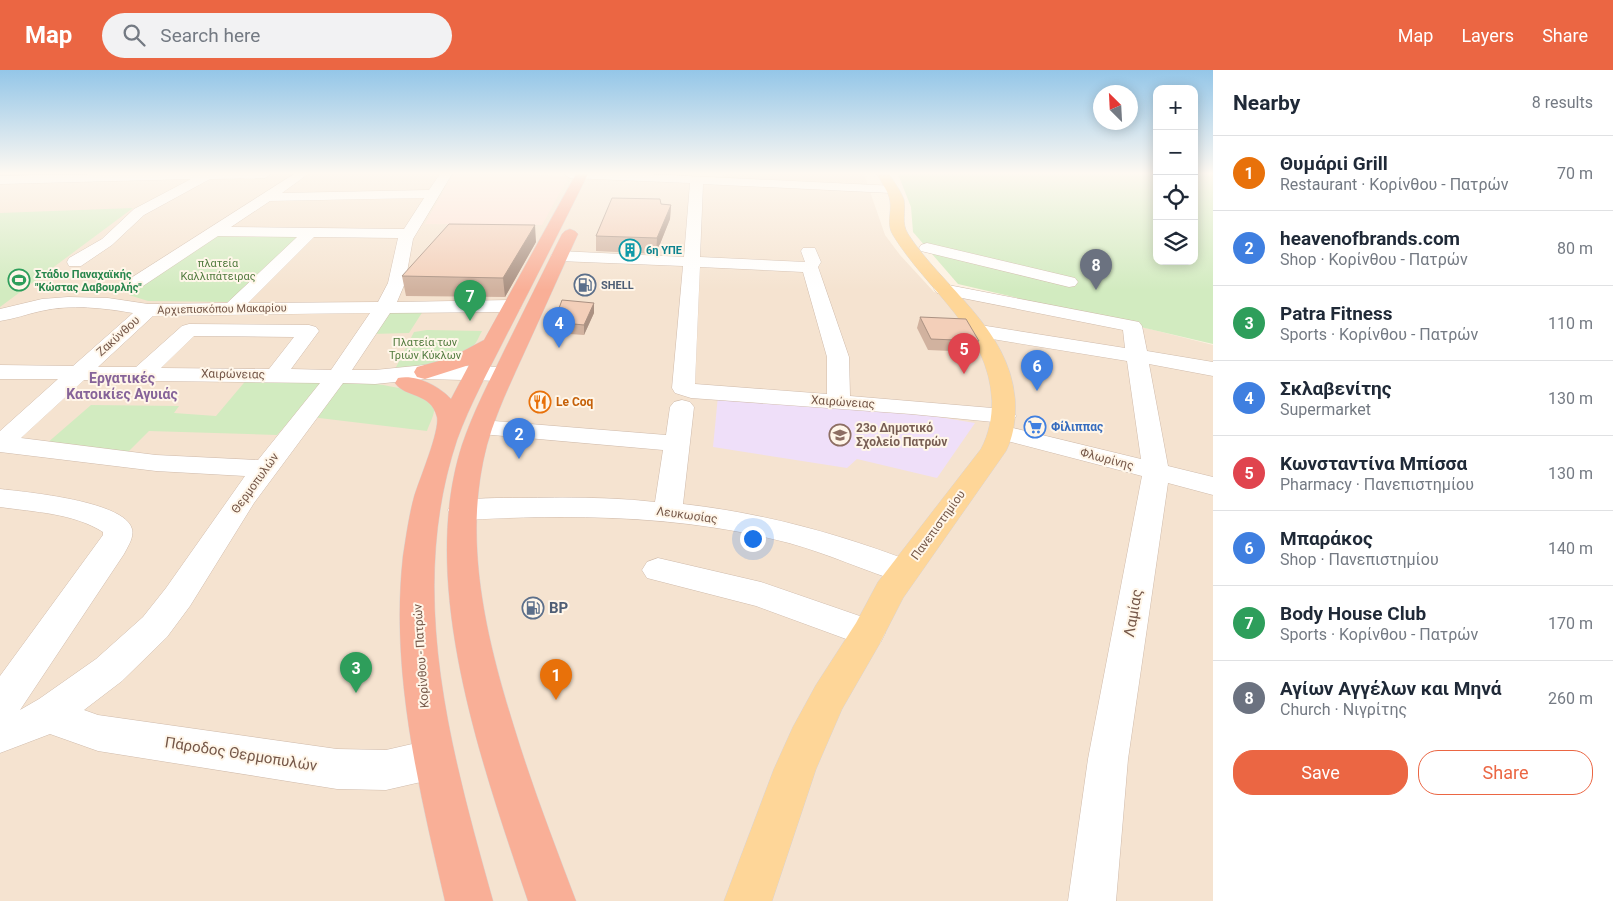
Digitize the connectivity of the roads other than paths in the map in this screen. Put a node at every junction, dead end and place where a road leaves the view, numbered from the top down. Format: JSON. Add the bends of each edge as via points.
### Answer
{"nodes":[{"id":1,"x":138,"y":213,"type":"edge"},
{"id":2,"x":243,"y":213,"type":"edge"},
{"id":3,"x":422,"y":213,"type":"edge"},
{"id":4,"x":564,"y":213,"type":"edge"},
{"id":5,"x":580,"y":213,"type":"edge"},
{"id":6,"x":695,"y":213,"type":"edge"},
{"id":7,"x":895,"y":213,"type":"edge"},
{"id":8,"x":215,"y":231,"type":"junction"},
{"id":9,"x":311,"y":232,"type":"junction"},
{"id":10,"x":408,"y":234,"type":"junction"},
{"id":11,"x":927,"y":248,"type":"dead end"},
{"id":12,"x":559,"y":256,"type":"junction"},
{"id":13,"x":75,"y":262,"type":"dead end"},
{"id":14,"x":692,"y":262,"type":"junction"},
{"id":15,"x":137,"y":282,"type":"dead end"},
{"id":16,"x":1069,"y":282,"type":"dead end"},
{"id":17,"x":943,"y":289,"type":"junction"},
{"id":18,"x":385,"y":306,"type":"junction"},
{"id":19,"x":512,"y":306,"type":"junction"},
{"id":20,"x":232,"y":309,"type":"junction"},
{"id":21,"x":148,"y":310,"type":"junction"},
{"id":22,"x":3,"y":317,"type":"edge"},
{"id":23,"x":980,"y":331,"type":"junction"},
{"id":24,"x":1134,"y":342,"type":"junction"},
{"id":25,"x":492,"y":344,"type":"junction"},
{"id":26,"x":1213,"y":369,"type":"edge"},
{"id":27,"x":0,"y":372,"type":"edge"},
{"id":28,"x":77,"y":372,"type":"junction"},
{"id":29,"x":143,"y":373,"type":"junction"},
{"id":30,"x":276,"y":375,"type":"junction"},
{"id":31,"x":338,"y":376,"type":"junction"},
{"id":32,"x":410,"y":377,"type":"junction"},
{"id":33,"x":472,"y":379,"type":"junction"},
{"id":34,"x":500,"y":380,"type":"junction"},
{"id":35,"x":682,"y":397,"type":"junction"},
{"id":36,"x":838,"y":402,"type":"junction"},
{"id":37,"x":1002,"y":424,"type":"junction"},
{"id":38,"x":465,"y":427,"type":"junction"},
{"id":39,"x":0,"y":443,"type":"edge"},
{"id":40,"x":677,"y":444,"type":"junction"},
{"id":41,"x":265,"y":469,"type":"junction"},
{"id":42,"x":1156,"y":472,"type":"junction"},
{"id":43,"x":1213,"y":486,"type":"edge"},
{"id":44,"x":0,"y":498,"type":"edge"},
{"id":45,"x":462,"y":510,"type":"junction"},
{"id":46,"x":668,"y":511,"type":"junction"},
{"id":47,"x":658,"y":570,"type":"dead end"},
{"id":48,"x":904,"y":571,"type":"junction"},
{"id":49,"x":868,"y":632,"type":"junction"},
{"id":50,"x":0,"y":707,"type":"edge"},
{"id":51,"x":53,"y":711,"type":"junction"},
{"id":52,"x":0,"y":736,"type":"edge"},
{"id":53,"x":434,"y":759,"type":"junction"},
{"id":54,"x":748,"y":897,"type":"edge"},
{"id":55,"x":469,"y":901,"type":"edge"},
{"id":56,"x":552,"y":901,"type":"edge"},
{"id":57,"x":1092,"y":901,"type":"edge"}],
"edges":[{"from":1,"to":13,"type":"street","via":[[107,242]]},
{"from":2,"to":8,"type":"street"},
{"from":3,"to":10,"type":"street","name":"Θερμοπυλών"},
{"from":4,"to":19,"type":"highway","name":"Κορίνθου - Πατρών"},
{"from":5,"to":12,"type":"highway","name":"Κορίνθου - Πατρών"},
{"from":6,"to":14,"type":"street"},
{"from":7,"to":17,"type":"main road","name":"Πανεπιστημίου","via":[[898,232]]},
{"from":8,"to":9,"type":"street"},
{"from":8,"to":15,"type":"street"},
{"from":9,"to":10,"type":"street"},
{"from":9,"to":20,"type":"street"},
{"from":10,"to":18,"type":"street","name":"Θερμοπυλών","via":[[401,251],[396,286]]},
{"from":11,"to":16,"type":"street"},
{"from":12,"to":14,"type":"street"},
{"from":12,"to":34,"type":"highway","name":"Κορίνθου - Πατρών"},
{"from":14,"to":35,"type":"street"},
{"from":14,"to":36,"type":"street","via":[[810,258],[838,357]]},
{"from":17,"to":23,"type":"main road","name":"Πανεπιστημίου"},
{"from":17,"to":24,"type":"street"},
{"from":18,"to":19,"type":"street","name":"Αρχιεπισκόπου Μακαρίου"},
{"from":18,"to":20,"type":"street","name":"Αρχιεπισκόπου Μακαρίου"},
{"from":18,"to":31,"type":"street","name":"Θερμοπυλών"},
{"from":19,"to":25,"type":"highway","name":"Κορίνθου - Πατρών"},
{"from":20,"to":21,"type":"street","name":"Αρχιεπισκόπου Μακαρίου"},
{"from":21,"to":22,"type":"street","name":"Αρχιεπισκόπου Μακαρίου","via":[[125,305],[73,303],[42,305]]},
{"from":21,"to":28,"type":"street","name":"Ζακύνθου"},
{"from":23,"to":24,"type":"street"},
{"from":23,"to":37,"type":"main road","name":"Πανεπιστημίου","via":[[997,364],[1004,388]]},
{"from":24,"to":26,"type":"street","via":[[1188,364]]},
{"from":24,"to":42,"type":"street","name":"Λαμίας"},
{"from":25,"to":32,"type":"highway","via":[[458,363]]},
{"from":25,"to":33,"type":"highway","name":"Κορίνθου - Πατρών"},
{"from":27,"to":28,"type":"street","name":"Χαιρώνειας"},
{"from":28,"to":29,"type":"street","name":"Χαιρώνειας"},
{"from":28,"to":39,"type":"street","name":"Ζακύνθου"},
{"from":29,"to":30,"type":"street","name":"Χαιρώνειας"},
{"from":29,"to":30,"type":"street","via":[[189,330],[308,331]]},
{"from":30,"to":31,"type":"street","name":"Χαιρώνειας"},
{"from":31,"to":32,"type":"street","name":"Χαιρώνειας"},
{"from":31,"to":41,"type":"street","name":"Θερμοπυλών"},
{"from":32,"to":33,"type":"street","name":"Χαιρώνειας"},
{"from":32,"to":38,"type":"highway","via":[[441,400],[449,417]]},
{"from":33,"to":34,"type":"street","name":"Χαιρώνειας"},
{"from":33,"to":38,"type":"highway","name":"Κορίνθου - Πατρών"},
{"from":34,"to":38,"type":"highway","name":"Κορίνθου - Πατρών"},
{"from":35,"to":36,"type":"street","name":"Χαιρώνειας","via":[[691,391]]},
{"from":35,"to":40,"type":"street"},
{"from":36,"to":37,"type":"street","name":"Χαιρώνειας"},
{"from":37,"to":42,"type":"street","name":"Φλωρίνης"},
{"from":37,"to":48,"type":"main road","name":"Πανεπιστημίου","via":[[993,451]]},
{"from":38,"to":40,"type":"street"},
{"from":38,"to":45,"type":"highway","name":"Κορίνθου - Πατρών","via":[[466,476]]},
{"from":38,"to":53,"type":"highway","name":"Κορίνθου - Πατρών","via":[[428,492],[420,540],[416,613],[420,675]]},
{"from":39,"to":41,"type":"street","via":[[156,463]]},
{"from":40,"to":46,"type":"street"},
{"from":41,"to":51,"type":"street","name":"Θερμοπυλών","via":[[155,627],[109,670]]},
{"from":42,"to":43,"type":"street","name":"Φλωρίνης"},
{"from":42,"to":57,"type":"street","name":"Λαμίας","via":[[1108,759]]},
{"from":44,"to":50,"type":"street","via":[[106,519],[117,527],[118,535]]},
{"from":45,"to":46,"type":"street","name":"Λευκωσίας","via":[[555,507]]},
{"from":45,"to":56,"type":"highway","name":"Κορίνθου - Πατρών","via":[[462,568],[474,654],[522,821]]},
{"from":46,"to":48,"type":"street","name":"Λευκωσίας","via":[[814,539]]},
{"from":47,"to":49,"type":"street","via":[[761,594]]},
{"from":48,"to":49,"type":"main road","name":"Πανεπιστημίου"},
{"from":49,"to":54,"type":"main road","name":"Πανεπιστημίου","via":[[806,740]]},
{"from":51,"to":52,"type":"street","name":"Θερμοπυλών","via":[[32,724]]},
{"from":51,"to":53,"type":"street","name":"Πάροδος Θερμοπυλών","via":[[65,722],[98,733],[322,767],[386,770]]},
{"from":53,"to":55,"type":"highway","name":"Κορίνθου - Πατρών"}]}
